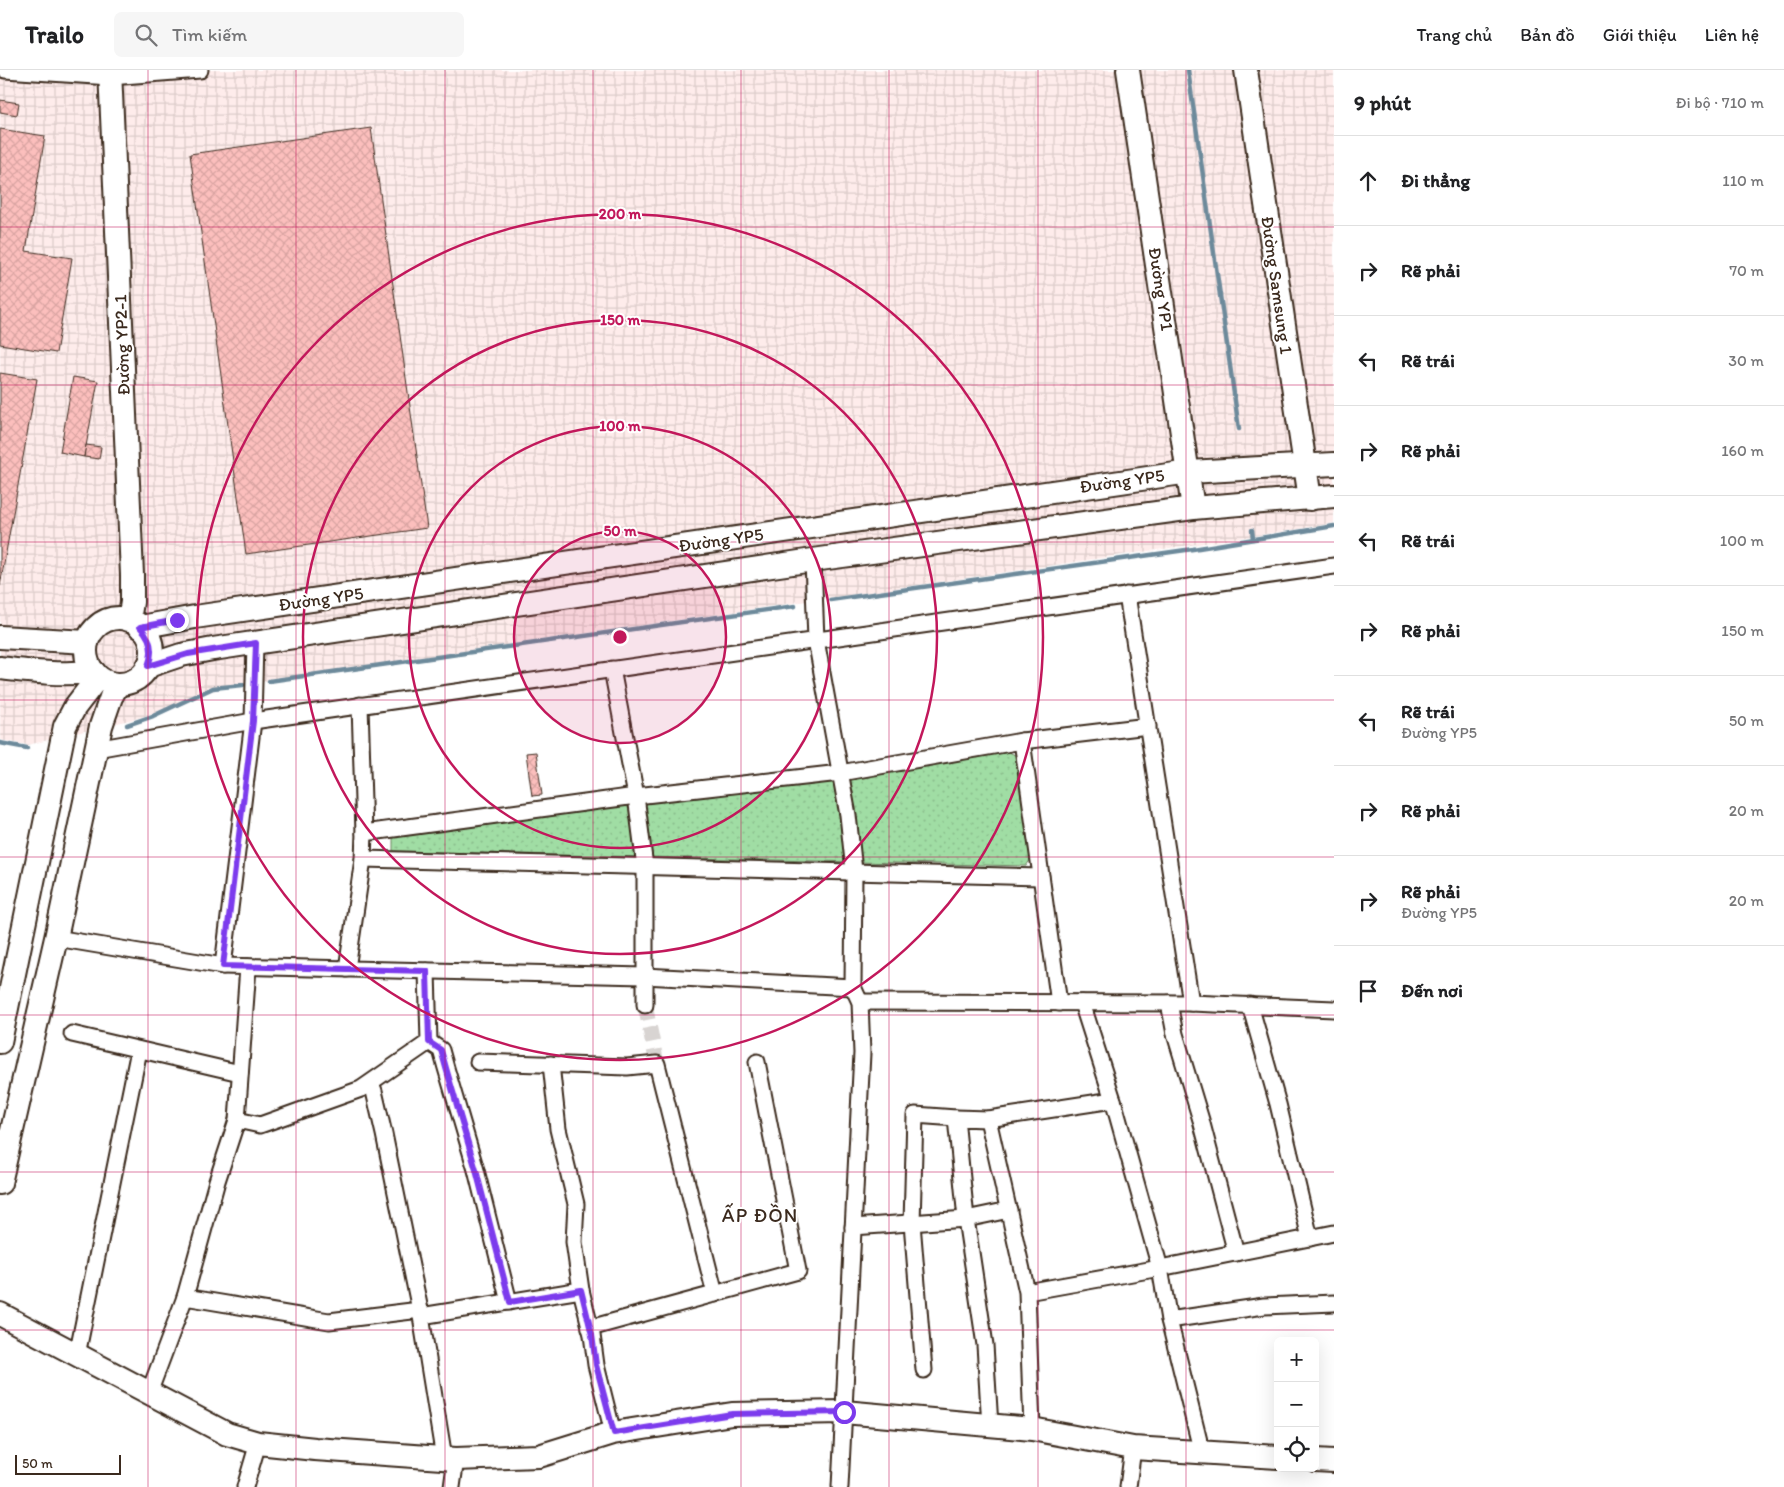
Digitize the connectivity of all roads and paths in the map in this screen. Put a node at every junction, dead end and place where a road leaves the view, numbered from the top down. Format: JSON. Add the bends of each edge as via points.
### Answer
{"nodes":[{"id":1,"x":5,"y":70,"type":"edge"},
{"id":2,"x":200,"y":70,"type":"edge"},
{"id":3,"x":1128,"y":70,"type":"edge"},
{"id":4,"x":1246,"y":70,"type":"edge"},
{"id":5,"x":110,"y":74,"type":"edge"},
{"id":6,"x":1334,"y":464,"type":"edge"},
{"id":7,"x":1304,"y":466,"type":"junction"},
{"id":8,"x":1189,"y":472,"type":"junction"},
{"id":9,"x":1334,"y":496,"type":"edge"},
{"id":10,"x":1310,"y":499,"type":"junction"},
{"id":11,"x":1193,"y":508,"type":"junction"},
{"id":12,"x":809,"y":527,"type":"junction"},
{"id":13,"x":813,"y":560,"type":"junction"},
{"id":14,"x":1334,"y":566,"type":"edge"},
{"id":15,"x":1127,"y":595,"type":"junction"},
{"id":16,"x":135,"y":624,"type":"junction"},
{"id":17,"x":0,"y":637,"type":"edge"},
{"id":18,"x":816,"y":640,"type":"junction"},
{"id":19,"x":87,"y":642,"type":"junction"},
{"id":20,"x":256,"y":643,"type":"junction"},
{"id":21,"x":148,"y":666,"type":"junction"},
{"id":22,"x":0,"y":668,"type":"edge"},
{"id":23,"x":612,"y":669,"type":"junction"},
{"id":24,"x":103,"y":678,"type":"junction"},
{"id":25,"x":360,"y":706,"type":"junction"},
{"id":26,"x":253,"y":721,"type":"junction"},
{"id":27,"x":1148,"y":726,"type":"junction"},
{"id":28,"x":1022,"y":741,"type":"junction"},
{"id":29,"x":96,"y":749,"type":"junction"},
{"id":30,"x":840,"y":772,"type":"junction"},
{"id":31,"x":636,"y":796,"type":"junction"},
{"id":32,"x":364,"y":833,"type":"junction"},
{"id":33,"x":363,"y":858,"type":"junction"},
{"id":34,"x":645,"y":867,"type":"junction"},
{"id":35,"x":854,"y":871,"type":"junction"},
{"id":36,"x":1041,"y":877,"type":"junction"},
{"id":37,"x":56,"y":938,"type":"junction"},
{"id":38,"x":223,"y":966,"type":"junction"},
{"id":39,"x":248,"y":967,"type":"junction"},
{"id":40,"x":347,"y":969,"type":"junction"},
{"id":41,"x":427,"y":971,"type":"junction"},
{"id":42,"x":644,"y":976,"type":"junction"},
{"id":43,"x":853,"y":987,"type":"junction"},
{"id":44,"x":860,"y":1002,"type":"junction"},
{"id":45,"x":1082,"y":1002,"type":"junction"},
{"id":46,"x":1060,"y":1003,"type":"junction"},
{"id":47,"x":1169,"y":1003,"type":"junction"},
{"id":48,"x":1191,"y":1003,"type":"junction"},
{"id":49,"x":1250,"y":1005,"type":"junction"},
{"id":50,"x":645,"y":1006,"type":"tunnel mouth"},
{"id":51,"x":1334,"y":1009,"type":"edge"},
{"id":52,"x":72,"y":1034,"type":"dead end"},
{"id":53,"x":0,"y":1042,"type":"edge"},
{"id":54,"x":429,"y":1042,"type":"junction"},
{"id":55,"x":139,"y":1050,"type":"junction"},
{"id":56,"x":478,"y":1062,"type":"dead end"},
{"id":57,"x":757,"y":1062,"type":"dead end"},
{"id":58,"x":551,"y":1064,"type":"junction"},
{"id":59,"x":240,"y":1073,"type":"junction"},
{"id":60,"x":371,"y":1083,"type":"junction"},
{"id":61,"x":1113,"y":1100,"type":"junction"},
{"id":62,"x":956,"y":1118,"type":"junction"},
{"id":63,"x":988,"y":1119,"type":"junction"},
{"id":64,"x":237,"y":1120,"type":"junction"},
{"id":65,"x":0,"y":1182,"type":"edge"},
{"id":66,"x":1009,"y":1210,"type":"junction"},
{"id":67,"x":966,"y":1219,"type":"junction"},
{"id":68,"x":912,"y":1223,"type":"junction"},
{"id":69,"x":854,"y":1227,"type":"junction"},
{"id":70,"x":1334,"y":1233,"type":"edge"},
{"id":71,"x":1310,"y":1238,"type":"junction"},
{"id":72,"x":1236,"y":1253,"type":"junction"},
{"id":73,"x":1160,"y":1268,"type":"junction"},
{"id":74,"x":581,"y":1290,"type":"junction"},
{"id":75,"x":1028,"y":1292,"type":"junction"},
{"id":76,"x":715,"y":1294,"type":"junction"},
{"id":77,"x":185,"y":1297,"type":"junction"},
{"id":78,"x":510,"y":1302,"type":"junction"},
{"id":79,"x":1334,"y":1302,"type":"edge"},
{"id":80,"x":421,"y":1313,"type":"junction"},
{"id":81,"x":0,"y":1314,"type":"edge"},
{"id":82,"x":1169,"y":1320,"type":"junction"},
{"id":83,"x":590,"y":1328,"type":"junction"},
{"id":84,"x":77,"y":1355,"type":"junction"},
{"id":85,"x":924,"y":1370,"type":"dead end"},
{"id":86,"x":149,"y":1394,"type":"junction"},
{"id":87,"x":844,"y":1412,"type":"junction"},
{"id":88,"x":990,"y":1426,"type":"junction"},
{"id":89,"x":1032,"y":1429,"type":"junction"},
{"id":90,"x":614,"y":1433,"type":"junction"},
{"id":91,"x":258,"y":1443,"type":"junction"},
{"id":92,"x":1133,"y":1448,"type":"junction"},
{"id":93,"x":1202,"y":1453,"type":"junction"},
{"id":94,"x":1274,"y":1457,"type":"edge"},
{"id":95,"x":450,"y":1459,"type":"junction"},
{"id":96,"x":1319,"y":1460,"type":"edge"},
{"id":97,"x":1334,"y":1461,"type":"edge"},
{"id":98,"x":245,"y":1487,"type":"edge"},
{"id":99,"x":452,"y":1487,"type":"edge"},
{"id":100,"x":840,"y":1487,"type":"edge"},
{"id":101,"x":1128,"y":1487,"type":"edge"}],
"edges":[{"from":1,"to":5,"type":"street"},
{"from":2,"to":5,"type":"street"},
{"from":3,"to":8,"type":"main road","name":"Đường YP1"},
{"from":4,"to":7,"type":"main road","name":"Đường Samsung 1"},
{"from":5,"to":16,"type":"main road","name":"Đường YP2-1"},
{"from":6,"to":7,"type":"main road","name":"Đường YP5"},
{"from":7,"to":8,"type":"main road","name":"Đường YP5"},
{"from":7,"to":10,"type":"main road","name":"Đường Samsung 1"},
{"from":8,"to":11,"type":"main road","name":"Đường YP1"},
{"from":8,"to":12,"type":"main road","name":"Đường YP5"},
{"from":9,"to":10,"type":"main road","name":"Đường YP5"},
{"from":10,"to":11,"type":"main road","name":"Đường YP5"},
{"from":11,"to":13,"type":"main road","name":"Đường YP5"},
{"from":12,"to":13,"type":"main road"},
{"from":12,"to":16,"type":"main road","name":"Đường YP5"},
{"from":13,"to":18,"type":"street"},
{"from":13,"to":20,"type":"main road","name":"Đường YP5"},
{"from":14,"to":15,"type":"street"},
{"from":15,"to":18,"type":"street"},
{"from":15,"to":27,"type":"street"},
{"from":16,"to":19,"type":"main road","via":[[118,618],[103,623],[94,629]]},
{"from":16,"to":21,"type":"main road","via":[[148,638],[151,648]]},
{"from":17,"to":19,"type":"main road"},
{"from":18,"to":23,"type":"street"},
{"from":18,"to":30,"type":"street"},
{"from":19,"to":24,"type":"main road","via":[[88,663]]},
{"from":20,"to":21,"type":"main road","name":"Đường YP5","via":[[188,654]]},
{"from":20,"to":26,"type":"street"},
{"from":21,"to":24,"type":"main road","via":[[134,680]]},
{"from":22,"to":24,"type":"main road"},
{"from":23,"to":25,"type":"street"},
{"from":23,"to":31,"type":"street"},
{"from":24,"to":29,"type":"main road","via":[[104,716]]},
{"from":24,"to":53,"type":"main road","via":[[75,707],[65,726]]},
{"from":25,"to":26,"type":"street"},
{"from":25,"to":32,"type":"street"},
{"from":26,"to":29,"type":"street"},
{"from":26,"to":38,"type":"street"},
{"from":27,"to":28,"type":"street"},
{"from":27,"to":48,"type":"street"},
{"from":28,"to":30,"type":"street"},
{"from":28,"to":36,"type":"street"},
{"from":29,"to":37,"type":"main road"},
{"from":30,"to":31,"type":"street"},
{"from":30,"to":35,"type":"street"},
{"from":31,"to":32,"type":"street"},
{"from":31,"to":34,"type":"street"},
{"from":32,"to":33,"type":"street"},
{"from":33,"to":34,"type":"street"},
{"from":33,"to":40,"type":"street"},
{"from":34,"to":35,"type":"street"},
{"from":34,"to":42,"type":"street"},
{"from":35,"to":36,"type":"street"},
{"from":35,"to":43,"type":"street"},
{"from":36,"to":46,"type":"street"},
{"from":37,"to":38,"type":"street"},
{"from":37,"to":65,"type":"main road"},
{"from":38,"to":39,"type":"street"},
{"from":39,"to":40,"type":"street"},
{"from":39,"to":59,"type":"street"},
{"from":40,"to":41,"type":"street"},
{"from":41,"to":42,"type":"street"},
{"from":41,"to":54,"type":"street"},
{"from":42,"to":43,"type":"street"},
{"from":42,"to":50,"type":"street"},
{"from":43,"to":44,"type":"street"},
{"from":44,"to":46,"type":"street"},
{"from":44,"to":69,"type":"street","via":[[862,1053]]},
{"from":45,"to":46,"type":"street"},
{"from":45,"to":47,"type":"street"},
{"from":45,"to":61,"type":"street"},
{"from":47,"to":48,"type":"street"},
{"from":47,"to":72,"type":"street"},
{"from":48,"to":49,"type":"street"},
{"from":49,"to":51,"type":"street"},
{"from":49,"to":71,"type":"street"},
{"from":52,"to":55,"type":"street"},
{"from":54,"to":60,"type":"street"},
{"from":54,"to":78,"type":"street","via":[[441,1050]]},
{"from":55,"to":59,"type":"street"},
{"from":55,"to":84,"type":"street"},
{"from":56,"to":58,"type":"street"},
{"from":57,"to":76,"type":"street","via":[[798,1271]]},
{"from":58,"to":74,"type":"street","via":[[558,1129],[576,1204],[574,1242]]},
{"from":58,"to":76,"type":"street","via":[[657,1064]]},
{"from":59,"to":64,"type":"street"},
{"from":60,"to":64,"type":"street","via":[[260,1125]]},
{"from":60,"to":80,"type":"street"},
{"from":61,"to":63,"type":"street"},
{"from":61,"to":73,"type":"street"},
{"from":62,"to":63,"type":"street"},
{"from":62,"to":67,"type":"street"},
{"from":62,"to":68,"type":"street","via":[[915,1115]]},
{"from":63,"to":66,"type":"street"},
{"from":64,"to":77,"type":"street"},
{"from":66,"to":67,"type":"street"},
{"from":66,"to":75,"type":"street"},
{"from":67,"to":68,"type":"street"},
{"from":67,"to":88,"type":"street","via":[[985,1345]]},
{"from":68,"to":69,"type":"street"},
{"from":68,"to":85,"type":"street"},
{"from":69,"to":87,"type":"street"},
{"from":70,"to":71,"type":"street"},
{"from":71,"to":72,"type":"street"},
{"from":72,"to":73,"type":"street"},
{"from":73,"to":75,"type":"street"},
{"from":73,"to":82,"type":"street"},
{"from":74,"to":78,"type":"street"},
{"from":74,"to":83,"type":"street"},
{"from":75,"to":89,"type":"street"},
{"from":76,"to":83,"type":"street"},
{"from":77,"to":80,"type":"street","via":[[329,1320]]},
{"from":77,"to":86,"type":"street"},
{"from":78,"to":80,"type":"street"},
{"from":79,"to":82,"type":"street","via":[[1264,1306]]},
{"from":80,"to":95,"type":"street"},
{"from":81,"to":84,"type":"main road"},
{"from":82,"to":93,"type":"street"},
{"from":83,"to":90,"type":"street"},
{"from":84,"to":86,"type":"main road"},
{"from":86,"to":91,"type":"main road","via":[[227,1434]]},
{"from":87,"to":88,"type":"main road"},
{"from":87,"to":90,"type":"main road","via":[[732,1414]]},
{"from":87,"to":100,"type":"street"},
{"from":88,"to":89,"type":"main road"},
{"from":89,"to":92,"type":"main road"},
{"from":90,"to":95,"type":"main road","via":[[539,1456]]},
{"from":91,"to":95,"type":"main road"},
{"from":91,"to":98,"type":"street"},
{"from":92,"to":93,"type":"main road"},
{"from":92,"to":101,"type":"street"},
{"from":93,"to":94,"type":"main road"},
{"from":95,"to":99,"type":"street"},
{"from":96,"to":97,"type":"main road"}]}
